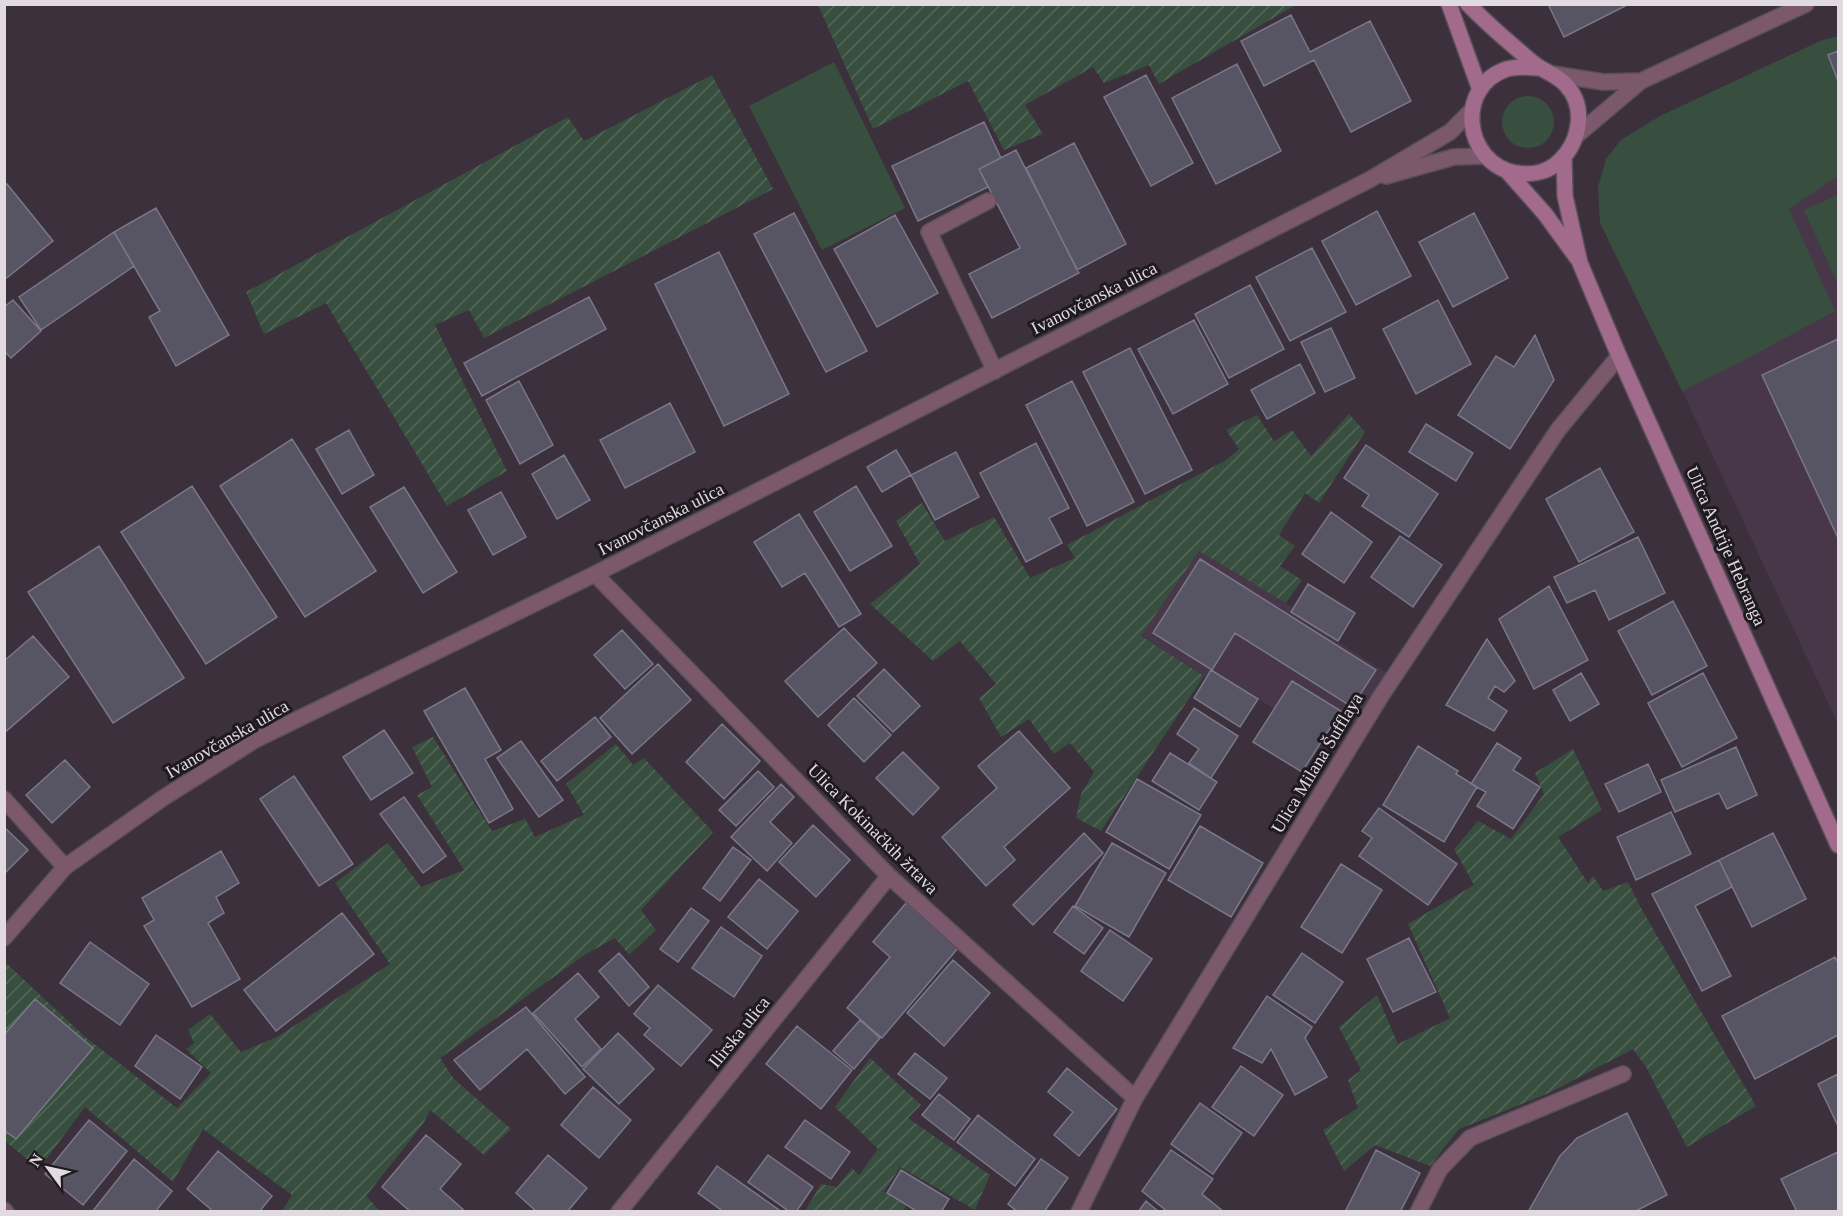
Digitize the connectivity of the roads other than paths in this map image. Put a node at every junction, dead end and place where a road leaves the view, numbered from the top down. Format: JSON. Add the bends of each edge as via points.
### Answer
{"nodes":[{"id":1,"x":1449,"y":4,"type":"edge"},
{"id":2,"x":1467,"y":4,"type":"edge"},
{"id":3,"x":1806,"y":4,"type":"edge"},
{"id":4,"x":1538,"y":68,"type":"junction"},
{"id":5,"x":1553,"y":74,"type":"junction"},
{"id":6,"x":1641,"y":81,"type":"junction"},
{"id":7,"x":1480,"y":90,"type":"junction"},
{"id":8,"x":1472,"y":110,"type":"junction"},
{"id":9,"x":1576,"y":136,"type":"junction"},
{"id":10,"x":1484,"y":156,"type":"junction"},
{"id":11,"x":1564,"y":156,"type":"junction"},
{"id":12,"x":1508,"y":171,"type":"junction"},
{"id":13,"x":1369,"y":180,"type":"junction"},
{"id":14,"x":988,"y":201,"type":"dead end"},
{"id":15,"x":1580,"y":263,"type":"junction"},
{"id":16,"x":1619,"y":356,"type":"junction"},
{"id":17,"x":995,"y":371,"type":"junction"},
{"id":18,"x":595,"y":574,"type":"junction"},
{"id":19,"x":4,"y":799,"type":"edge"},
{"id":20,"x":1839,"y":845,"type":"edge"},
{"id":21,"x":65,"y":867,"type":"junction"},
{"id":22,"x":889,"y":876,"type":"junction"},
{"id":23,"x":4,"y":938,"type":"edge"},
{"id":24,"x":1623,"y":1074,"type":"dead end"},
{"id":25,"x":1136,"y":1098,"type":"junction"},
{"id":26,"x":619,"y":1212,"type":"edge"},
{"id":27,"x":1079,"y":1212,"type":"edge"},
{"id":28,"x":1418,"y":1212,"type":"edge"}],
"edges":[{"from":1,"to":7,"type":"main road"},
{"from":2,"to":4,"type":"main road"},
{"from":3,"to":6,"type":"street"},
{"from":4,"to":5,"type":"main road"},
{"from":4,"to":7,"type":"main road","via":[[1505,69]]},
{"from":5,"to":6,"type":"street","via":[[1603,82]]},
{"from":5,"to":9,"type":"main road","via":[[1576,101]]},
{"from":6,"to":9,"type":"street"},
{"from":7,"to":8,"type":"main road"},
{"from":8,"to":10,"type":"main road","via":[[1472,127]]},
{"from":8,"to":13,"type":"street","name":"Ivanovčanska ulica","via":[[1450,132]]},
{"from":9,"to":11,"type":"main road"},
{"from":10,"to":12,"type":"main road","name":"Ulica Andrije Hebranga"},
{"from":10,"to":13,"type":"street","name":"Ivanovčanska ulica","via":[[1454,158]]},
{"from":11,"to":12,"type":"main road","via":[[1535,173]]},
{"from":11,"to":15,"type":"main road","name":"Ulica Andrije Hebranga","via":[[1565,196]]},
{"from":12,"to":15,"type":"main road","name":"Ulica Andrije Hebranga"},
{"from":13,"to":17,"type":"street","name":"Ivanovčanska ulica"},
{"from":14,"to":17,"type":"street","via":[[930,232]]},
{"from":15,"to":16,"type":"main road","name":"Ulica Andrije Hebranga"},
{"from":16,"to":20,"type":"main road","name":"Ulica Andrije Hebranga"},
{"from":16,"to":25,"type":"street","name":"Ulica Milana Šufflaya","via":[[1558,429],[1393,677]]},
{"from":17,"to":18,"type":"street","name":"Ivanovčanska ulica"},
{"from":18,"to":21,"type":"street","name":"Ivanovčanska ulica","via":[[255,741],[163,798]]},
{"from":18,"to":22,"type":"street","name":"Ulica Kokinačkih žrtava"},
{"from":19,"to":21,"type":"street"},
{"from":21,"to":23,"type":"street","name":"Ivanovčanska ulica"},
{"from":22,"to":25,"type":"street","name":"Ulica Kokinačkih žrtava"},
{"from":22,"to":26,"type":"street","name":"Ilirska ulica"},
{"from":24,"to":28,"type":"street","via":[[1470,1138],[1440,1169]]},
{"from":25,"to":27,"type":"street","name":"Ulica Milana Šufflaya"}]}
